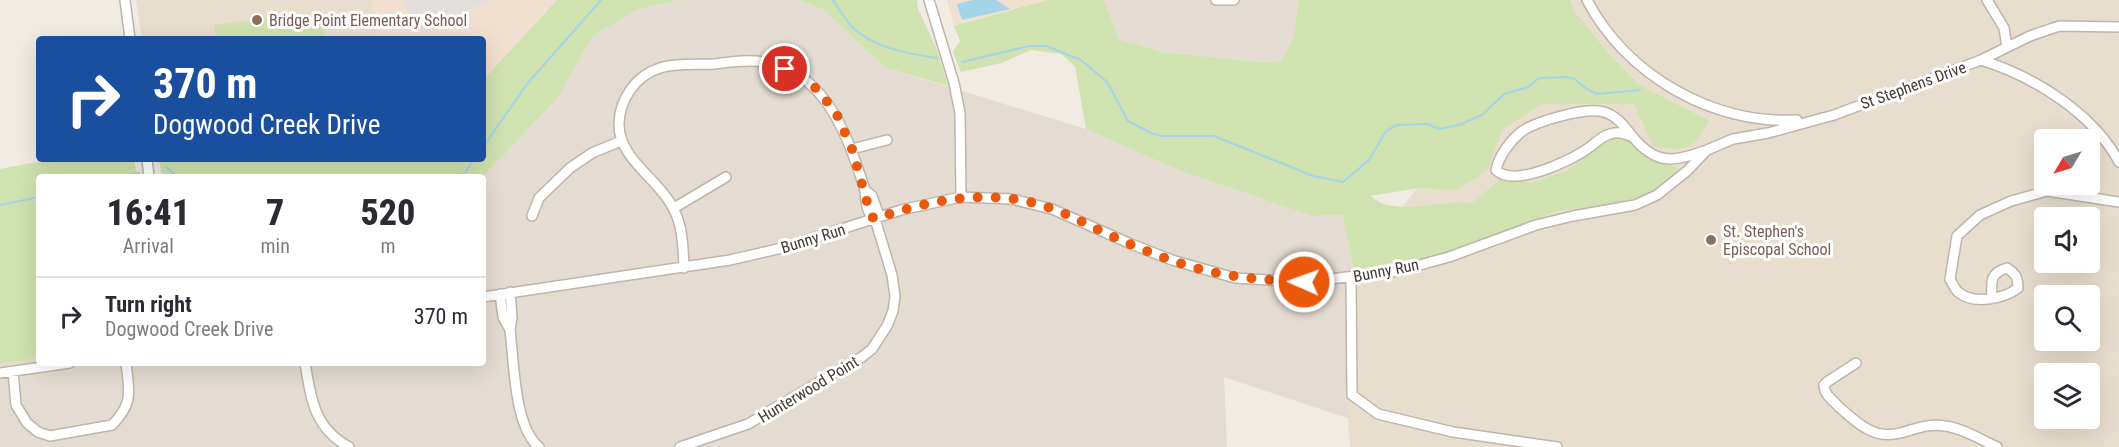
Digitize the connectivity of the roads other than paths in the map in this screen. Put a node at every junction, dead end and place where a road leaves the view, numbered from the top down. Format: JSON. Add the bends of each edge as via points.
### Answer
{"nodes":[{"id":1,"x":125,"y":0,"type":"edge"},
{"id":2,"x":929,"y":0,"type":"edge"},
{"id":3,"x":1216,"y":0,"type":"edge"},
{"id":4,"x":1234,"y":0,"type":"edge"},
{"id":5,"x":1587,"y":0,"type":"edge"},
{"id":6,"x":1987,"y":0,"type":"edge"},
{"id":7,"x":2119,"y":27,"type":"edge"},
{"id":8,"x":130,"y":36,"type":"edge"},
{"id":9,"x":2007,"y":47,"type":"junction"},
{"id":10,"x":1981,"y":60,"type":"junction"},
{"id":11,"x":1814,"y":119,"type":"junction"},
{"id":12,"x":1633,"y":137,"type":"junction"},
{"id":13,"x":887,"y":140,"type":"dead end"},
{"id":14,"x":621,"y":141,"type":"junction"},
{"id":15,"x":852,"y":149,"type":"junction"},
{"id":16,"x":1707,"y":150,"type":"junction"},
{"id":17,"x":2119,"y":162,"type":"edge"},
{"id":18,"x":726,"y":177,"type":"dead end"},
{"id":19,"x":961,"y":197,"type":"junction"},
{"id":20,"x":2119,"y":202,"type":"edge"},
{"id":21,"x":674,"y":208,"type":"junction"},
{"id":22,"x":532,"y":216,"type":"dead end"},
{"id":23,"x":875,"y":219,"type":"junction"},
{"id":24,"x":684,"y":268,"type":"junction"},
{"id":25,"x":1351,"y":278,"type":"junction"},
{"id":26,"x":505,"y":293,"type":"junction"},
{"id":27,"x":486,"y":296,"type":"edge"},
{"id":28,"x":1992,"y":298,"type":"dead end"},
{"id":29,"x":1856,"y":363,"type":"dead end"},
{"id":30,"x":49,"y":366,"type":"edge"},
{"id":31,"x":126,"y":366,"type":"edge"},
{"id":32,"x":306,"y":366,"type":"edge"},
{"id":33,"x":13,"y":371,"type":"junction"},
{"id":34,"x":0,"y":373,"type":"edge"},
{"id":35,"x":349,"y":447,"type":"edge"},
{"id":36,"x":540,"y":447,"type":"edge"},
{"id":37,"x":680,"y":447,"type":"edge"},
{"id":38,"x":1557,"y":447,"type":"edge"},
{"id":39,"x":1997,"y":447,"type":"edge"}],
"edges":[{"from":1,"to":8,"type":"street"},
{"from":2,"to":19,"type":"street","via":[[960,113]]},
{"from":3,"to":4,"type":"street"},
{"from":5,"to":11,"type":"street","via":[[1614,39],[1661,82],[1731,113],[1769,120]]},
{"from":6,"to":9,"type":"street","via":[[2004,28]]},
{"from":7,"to":9,"type":"street","via":[[2059,26]]},
{"from":9,"to":10,"type":"street"},
{"from":10,"to":11,"type":"street","name":"St Stephens Drive"},
{"from":10,"to":17,"type":"street","name":"St Stephens Drive","via":[[2004,67],[2058,97],[2107,141]]},
{"from":11,"to":16,"type":"street","name":"Bunny Run","via":[[1733,139]]},
{"from":12,"to":12,"type":"street","via":[[1619,121],[1603,112],[1568,115],[1521,132],[1508,146],[1496,170],[1514,176],[1535,174],[1609,134],[1619,132]]},
{"from":12,"to":16,"type":"street","via":[[1660,159],[1683,160]]},
{"from":13,"to":15,"type":"street"},
{"from":14,"to":15,"type":"street","name":"Hunterwood Point","via":[[621,107],[630,89],[650,72],[661,68],[765,62],[801,76],[819,91],[837,115]]},
{"from":14,"to":21,"type":"street"},
{"from":14,"to":22,"type":"street","via":[[570,168],[539,198]]},
{"from":15,"to":23,"type":"street","name":"Hunterwood Point","via":[[864,198]]},
{"from":16,"to":25,"type":"street","name":"Bunny Run","via":[[1657,195],[1635,205],[1536,225],[1449,257],[1398,271]]},
{"from":18,"to":21,"type":"street"},
{"from":19,"to":23,"type":"street","name":"Bunny Run"},
{"from":19,"to":25,"type":"street","name":"Bunny Run","via":[[1011,199],[1052,208],[1172,260],[1234,278],[1304,282]]},
{"from":20,"to":28,"type":"street","via":[[2046,191],[1980,215],[1958,236],[1950,279],[1958,292],[1973,299]]},
{"from":21,"to":24,"type":"street","via":[[681,225]]},
{"from":23,"to":24,"type":"street","name":"Bunny Run","via":[[782,248]]},
{"from":23,"to":37,"type":"street","name":"Hunterwood Point","via":[[895,296],[887,326],[872,349],[762,417]]},
{"from":24,"to":26,"type":"street","name":"Bunny Run"},
{"from":25,"to":38,"type":"street","via":[[1352,395],[1378,414],[1453,432]]},
{"from":26,"to":27,"type":"street","name":"Bunny Run"},
{"from":26,"to":36,"type":"street","via":[[513,318],[510,330],[523,422]]},
{"from":29,"to":39,"type":"street","via":[[1827,382],[1824,389],[1870,432],[1899,434],[1913,428],[1948,426]]},
{"from":30,"to":33,"type":"street"},
{"from":31,"to":33,"type":"street","via":[[130,400],[112,425],[50,436],[27,423],[16,405]]},
{"from":32,"to":35,"type":"street","via":[[319,421],[337,441]]},
{"from":33,"to":34,"type":"street"}]}
